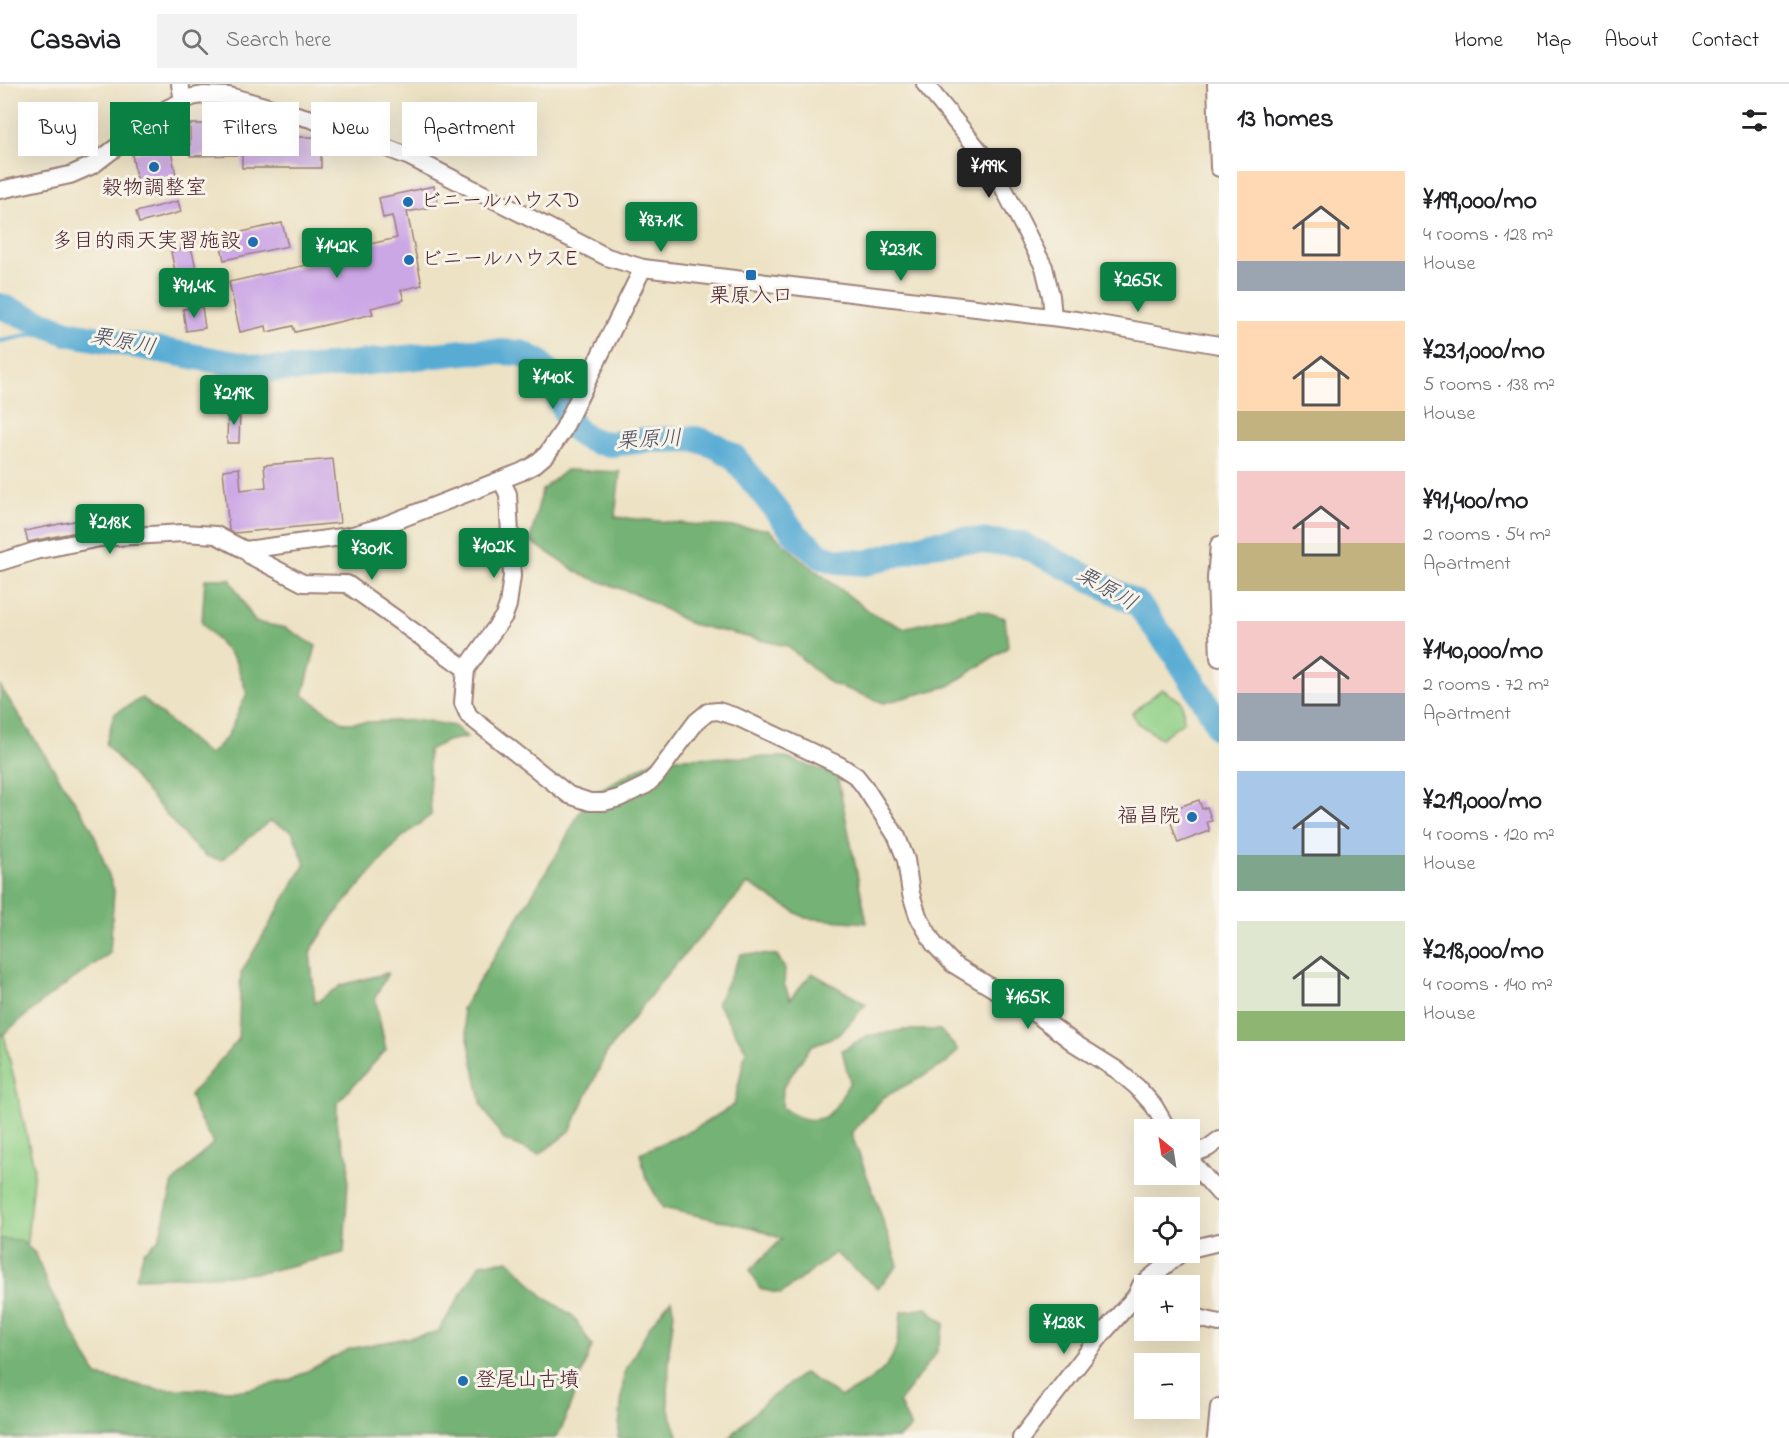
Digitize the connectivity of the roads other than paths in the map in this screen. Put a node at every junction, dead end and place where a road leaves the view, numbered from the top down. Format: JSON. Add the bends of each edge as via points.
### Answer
{"nodes":[{"id":1,"x":180,"y":84,"type":"edge"},
{"id":2,"x":925,"y":84,"type":"edge"},
{"id":3,"x":1216,"y":84,"type":"edge"},
{"id":4,"x":232,"y":90,"type":"edge"},
{"id":5,"x":183,"y":101,"type":"junction"},
{"id":6,"x":1219,"y":168,"type":"edge"},
{"id":7,"x":0,"y":190,"type":"edge"},
{"id":8,"x":643,"y":268,"type":"junction"},
{"id":9,"x":1053,"y":317,"type":"junction"},
{"id":10,"x":1219,"y":345,"type":"edge"},
{"id":11,"x":501,"y":480,"type":"junction"},
{"id":12,"x":1219,"y":545,"type":"edge"},
{"id":13,"x":244,"y":550,"type":"junction"},
{"id":14,"x":0,"y":562,"type":"edge"},
{"id":15,"x":1219,"y":658,"type":"edge"},
{"id":16,"x":466,"y":669,"type":"junction"},
{"id":17,"x":1162,"y":1119,"type":"edge"},
{"id":18,"x":1215,"y":1145,"type":"edge"},
{"id":19,"x":1200,"y":1151,"type":"edge"},
{"id":20,"x":1200,"y":1171,"type":"edge"},
{"id":21,"x":1219,"y":1192,"type":"edge"},
{"id":22,"x":1219,"y":1242,"type":"edge"},
{"id":23,"x":1200,"y":1247,"type":"edge"},
{"id":24,"x":1168,"y":1263,"type":"edge"},
{"id":25,"x":1153,"y":1275,"type":"edge"},
{"id":26,"x":1134,"y":1304,"type":"edge"},
{"id":27,"x":1200,"y":1319,"type":"edge"},
{"id":28,"x":1219,"y":1323,"type":"edge"},
{"id":29,"x":1219,"y":1407,"type":"edge"},
{"id":30,"x":1021,"y":1438,"type":"edge"},
{"id":31,"x":1216,"y":1438,"type":"edge"}],
"edges":[{"from":1,"to":5,"type":"street"},
{"from":2,"to":9,"type":"street","via":[[1001,183],[1044,267]]},
{"from":3,"to":6,"type":"street"},
{"from":4,"to":5,"type":"street"},
{"from":4,"to":8,"type":"street","via":[[410,157],[598,253]]},
{"from":5,"to":7,"type":"street","via":[[161,111],[93,165],[70,175]]},
{"from":8,"to":9,"type":"street"},
{"from":8,"to":11,"type":"street","via":[[562,432],[534,465]]},
{"from":9,"to":10,"type":"street"},
{"from":11,"to":13,"type":"street","via":[[349,536]]},
{"from":11,"to":16,"type":"street","via":[[508,494],[512,576],[508,605]]},
{"from":12,"to":15,"type":"street"},
{"from":13,"to":14,"type":"street","via":[[216,535],[100,538]]},
{"from":13,"to":16,"type":"street","via":[[303,583],[347,584]]},
{"from":16,"to":17,"type":"street","via":[[463,703],[469,716],[580,800],[604,802],[646,786],[708,712],[737,717],[847,770],[875,800],[897,837],[918,916],[934,944],[953,964],[1041,1017],[1117,1070],[1137,1087]]},
{"from":18,"to":19,"type":"street"},
{"from":20,"to":21,"type":"street"},
{"from":22,"to":23,"type":"street"},
{"from":24,"to":25,"type":"street"},
{"from":26,"to":30,"type":"street","via":[[1102,1334]]},
{"from":27,"to":28,"type":"street"},
{"from":29,"to":31,"type":"street"}]}
